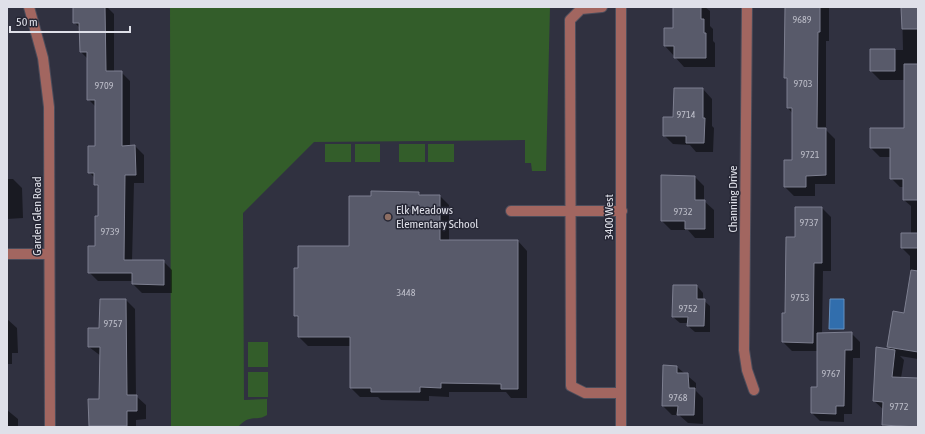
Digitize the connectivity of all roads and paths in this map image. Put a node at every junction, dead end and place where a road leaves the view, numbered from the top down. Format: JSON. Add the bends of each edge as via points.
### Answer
{"nodes":[{"id":1,"x":29,"y":7,"type":"edge"},
{"id":2,"x":602,"y":7,"type":"edge"},
{"id":3,"x":621,"y":7,"type":"edge"},
{"id":4,"x":747,"y":7,"type":"edge"},
{"id":5,"x":511,"y":211,"type":"dead end"},
{"id":6,"x":571,"y":211,"type":"junction"},
{"id":7,"x":622,"y":211,"type":"junction"},
{"id":8,"x":7,"y":254,"type":"edge"},
{"id":9,"x":50,"y":254,"type":"junction"},
{"id":10,"x":754,"y":390,"type":"dead end"},
{"id":11,"x":621,"y":393,"type":"junction"},
{"id":12,"x":50,"y":427,"type":"edge"},
{"id":13,"x":621,"y":427,"type":"edge"}],
"edges":[{"from":1,"to":9,"type":"street","name":"Garden Glen Road","via":[[43,58],[49,107]]},
{"from":2,"to":6,"type":"street","via":[[582,9],[570,20]]},
{"from":3,"to":7,"type":"street","name":"3400 West"},
{"from":4,"to":10,"type":"street","name":"Channing Drive","via":[[744,350]]},
{"from":5,"to":6,"type":"street"},
{"from":6,"to":7,"type":"street"},
{"from":6,"to":11,"type":"street","via":[[571,386],[584,393]]},
{"from":7,"to":11,"type":"street","name":"3400 West"},
{"from":8,"to":9,"type":"street"},
{"from":9,"to":12,"type":"street","name":"Garden Glen Road"},
{"from":11,"to":13,"type":"street","name":"3400 West"}]}
